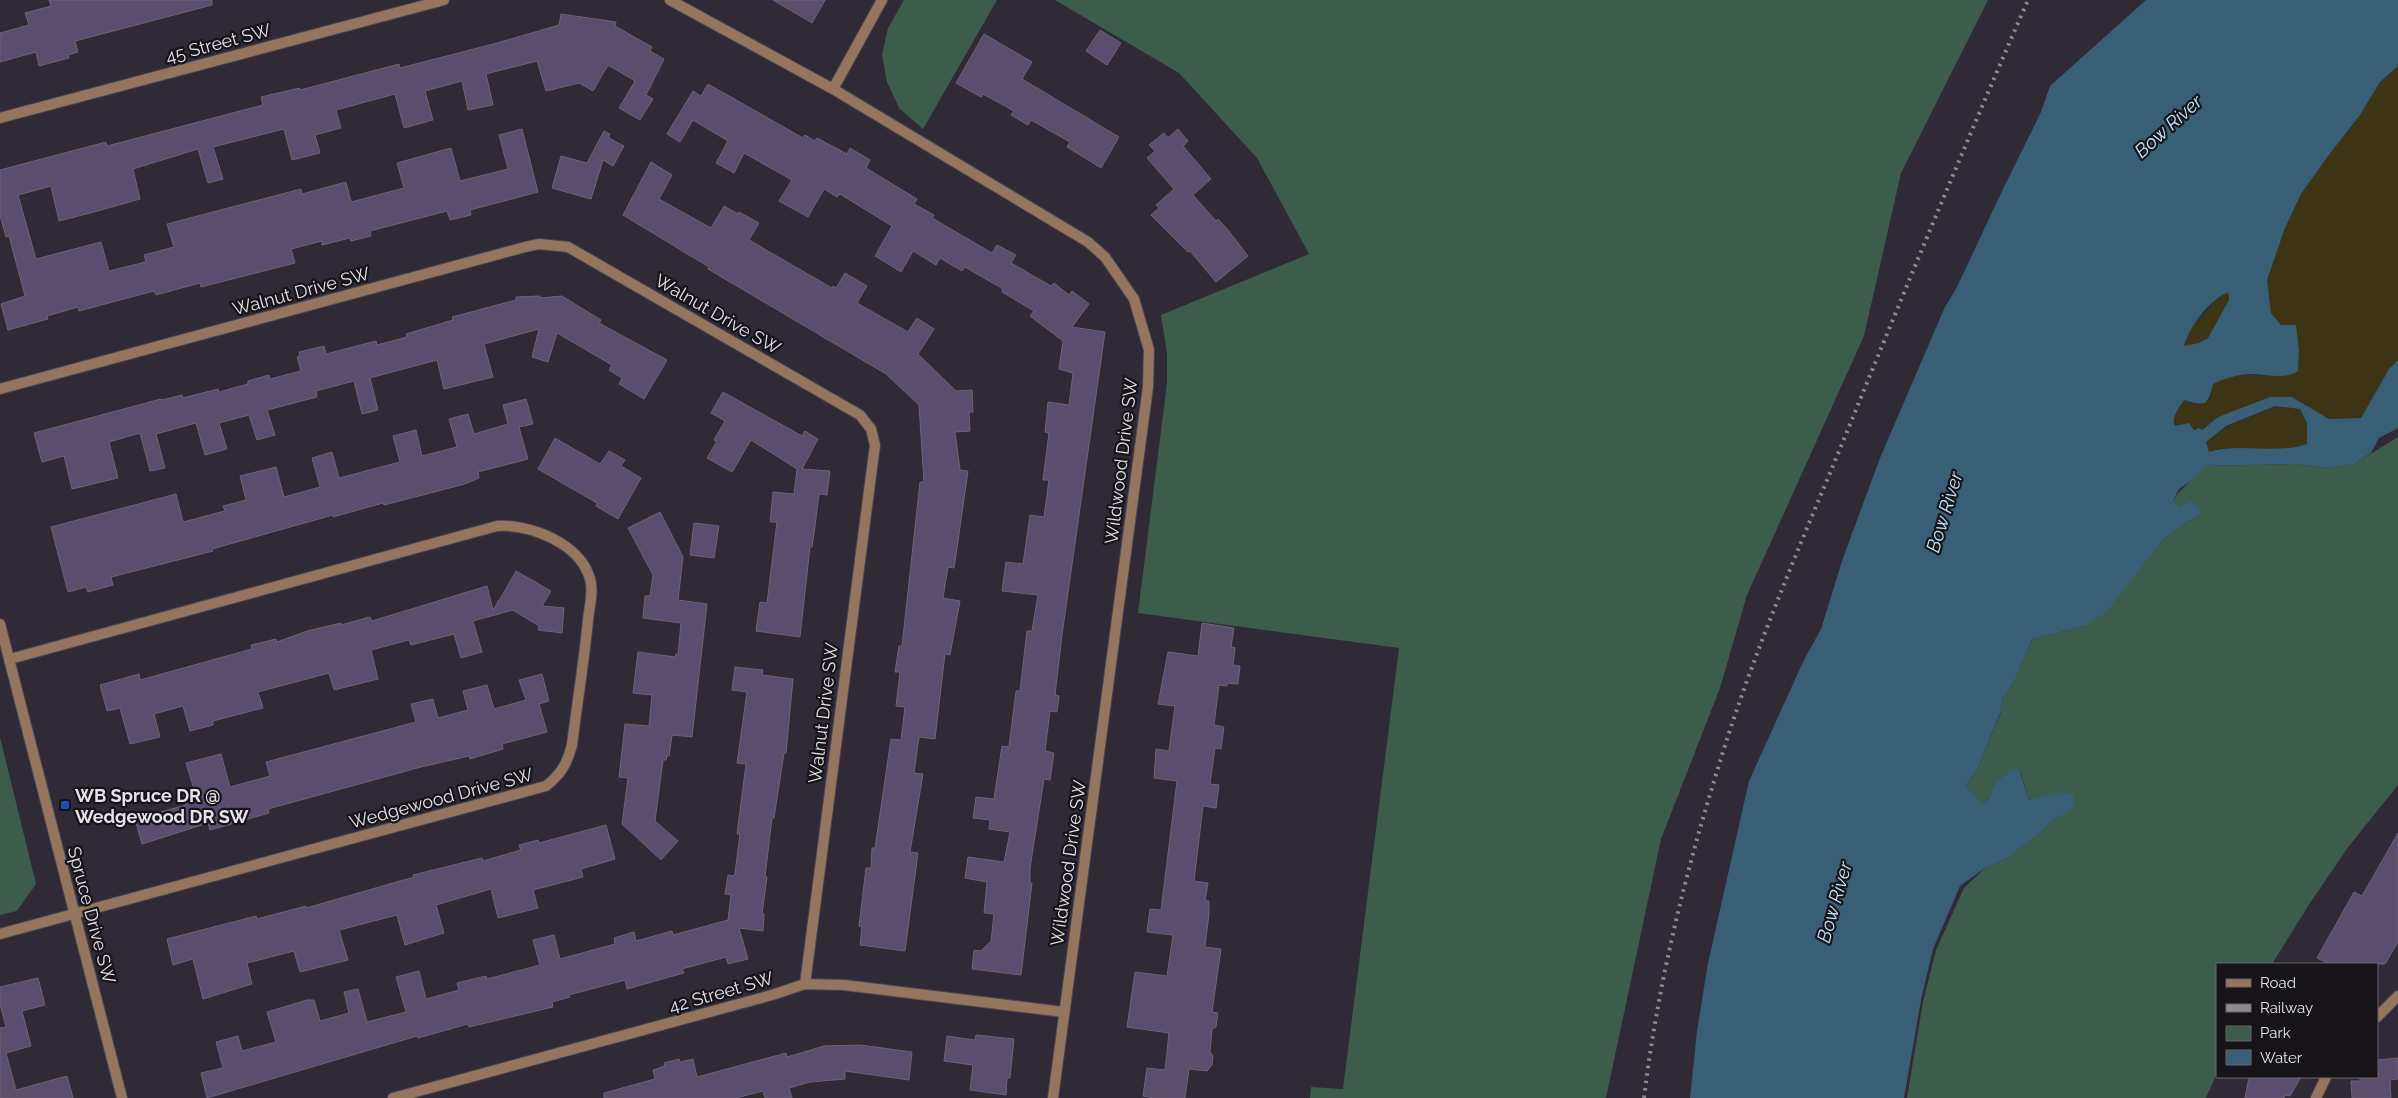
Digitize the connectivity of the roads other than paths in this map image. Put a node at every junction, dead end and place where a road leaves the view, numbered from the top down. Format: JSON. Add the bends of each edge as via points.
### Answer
{"nodes":[{"id":1,"x":444,"y":0,"type":"edge"},
{"id":2,"x":670,"y":0,"type":"edge"},
{"id":3,"x":882,"y":0,"type":"edge"},
{"id":4,"x":833,"y":89,"type":"junction"},
{"id":5,"x":0,"y":118,"type":"edge"},
{"id":6,"x":0,"y":389,"type":"edge"},
{"id":7,"x":0,"y":624,"type":"edge"},
{"id":8,"x":10,"y":659,"type":"junction"},
{"id":9,"x":74,"y":914,"type":"junction"},
{"id":10,"x":0,"y":934,"type":"edge"},
{"id":11,"x":805,"y":984,"type":"junction"},
{"id":12,"x":2398,"y":996,"type":"edge"},
{"id":13,"x":1064,"y":1012,"type":"junction"},
{"id":14,"x":2378,"y":1015,"type":"edge"},
{"id":15,"x":2326,"y":1078,"type":"edge"},
{"id":16,"x":122,"y":1098,"type":"edge"},
{"id":17,"x":393,"y":1098,"type":"edge"},
{"id":18,"x":1053,"y":1098,"type":"edge"},
{"id":19,"x":2316,"y":1098,"type":"edge"}],
"edges":[{"from":1,"to":5,"type":"street","name":"45 Street SW"},
{"from":2,"to":4,"type":"street"},
{"from":3,"to":4,"type":"street"},
{"from":4,"to":13,"type":"street","name":"Wildwood Drive SW","via":[[1088,242],[1106,257],[1130,292],[1149,350],[1147,396]]},
{"from":6,"to":11,"type":"street","name":"Walnut Drive SW","via":[[524,247],[550,244],[568,247],[860,415],[871,429],[875,445]]},
{"from":7,"to":8,"type":"street","name":"Spruce Drive SW"},
{"from":8,"to":9,"type":"street","name":"Spruce Drive SW"},
{"from":8,"to":9,"type":"street","name":"Wedgewood Drive SW","via":[[497,526],[525,527],[559,543],[579,558],[591,580],[572,745],[560,774],[546,786]]},
{"from":9,"to":10,"type":"street","name":"Wedgewood Drive SW"},
{"from":9,"to":16,"type":"street","name":"Spruce Drive SW"},
{"from":11,"to":13,"type":"street","name":"42 Street SW","via":[[844,985]]},
{"from":11,"to":17,"type":"street","name":"42 Street SW"},
{"from":12,"to":14,"type":"street"},
{"from":13,"to":18,"type":"street","name":"Wildwood Drive SW"},
{"from":15,"to":19,"type":"street"}]}
